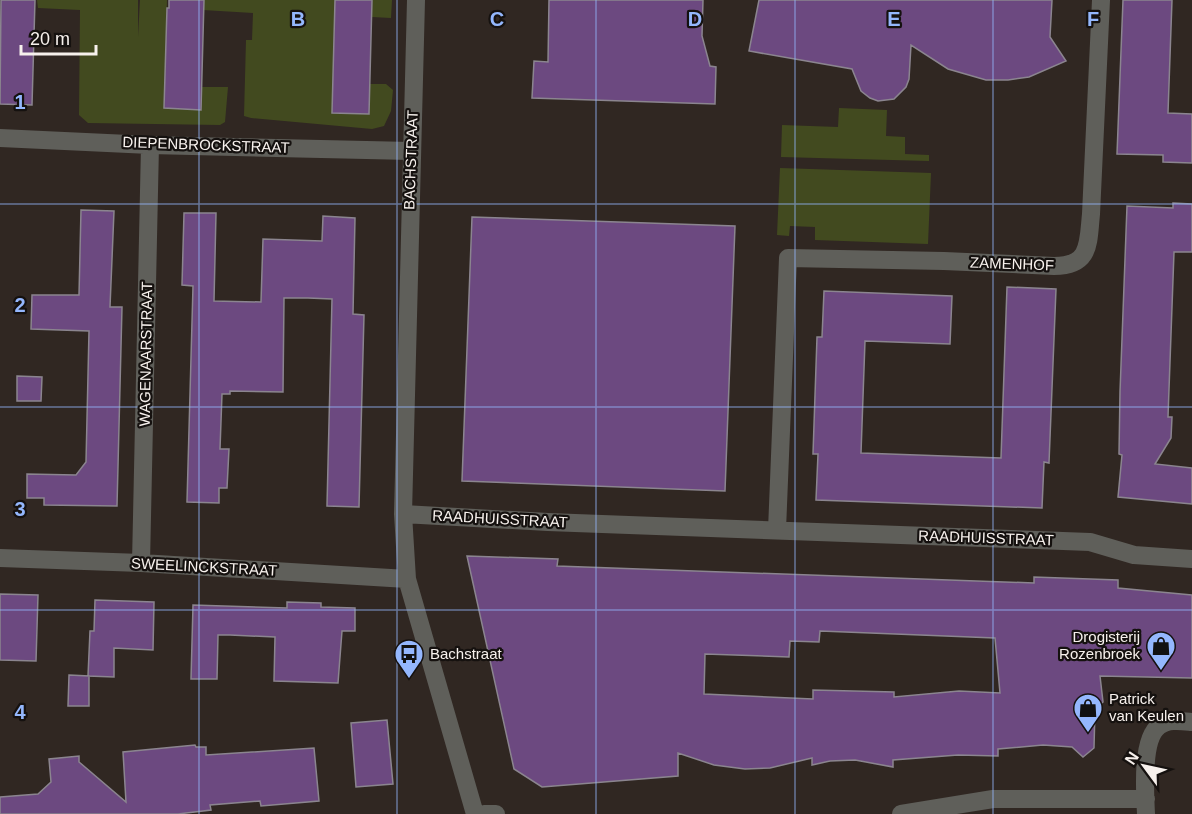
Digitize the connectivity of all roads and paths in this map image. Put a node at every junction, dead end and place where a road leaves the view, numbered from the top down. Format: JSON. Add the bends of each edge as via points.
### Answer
{"nodes":[{"id":1,"x":416,"y":0,"type":"edge"},
{"id":2,"x":1101,"y":0,"type":"edge"},
{"id":3,"x":0,"y":138,"type":"edge"},
{"id":4,"x":150,"y":144,"type":"junction"},
{"id":5,"x":411,"y":151,"type":"junction"},
{"id":6,"x":403,"y":514,"type":"junction"},
{"id":7,"x":777,"y":530,"type":"junction"},
{"id":8,"x":0,"y":558,"type":"edge"},
{"id":9,"x":1192,"y":559,"type":"edge"},
{"id":10,"x":141,"y":563,"type":"junction"},
{"id":11,"x":407,"y":579,"type":"junction"},
{"id":12,"x":1192,"y":722,"type":"edge"},
{"id":13,"x":1146,"y":806,"type":"edge"},
{"id":14,"x":475,"y":814,"type":"edge"},
{"id":15,"x":484,"y":814,"type":"edge"},
{"id":16,"x":496,"y":814,"type":"edge"},
{"id":17,"x":902,"y":814,"type":"edge"}],
"edges":[{"from":1,"to":5,"type":"street","name":"BACHSTRAAT"},
{"from":2,"to":7,"type":"street","name":"ZAMENHOF","via":[[1091,214],[1087,249],[1082,258],[1070,265],[1054,266],[788,258]]},
{"from":3,"to":4,"type":"street","name":"DIEPENBROCKSTRAAT"},
{"from":4,"to":5,"type":"street","name":"DIEPENBROCKSTRAAT"},
{"from":4,"to":10,"type":"street","name":"WAGENAARSTRAAT"},
{"from":5,"to":6,"type":"street","name":"BACHSTRAAT"},
{"from":6,"to":7,"type":"street","name":"RAADHUISSTRAAT"},
{"from":6,"to":11,"type":"street","name":"BACHSTRAAT"},
{"from":7,"to":9,"type":"street","name":"RAADHUISSTRAAT","via":[[1090,542],[1134,555]]},
{"from":8,"to":10,"type":"street","name":"SWEELINCKSTRAAT"},
{"from":10,"to":11,"type":"street","name":"SWEELINCKSTRAAT"},
{"from":11,"to":14,"type":"street","name":"BACHSTRAAT"},
{"from":12,"to":13,"type":"street","via":[[1168,721],[1152,734],[1148,745]]},
{"from":13,"to":17,"type":"street","via":[[993,799]]},
{"from":15,"to":16,"type":"street"}]}
